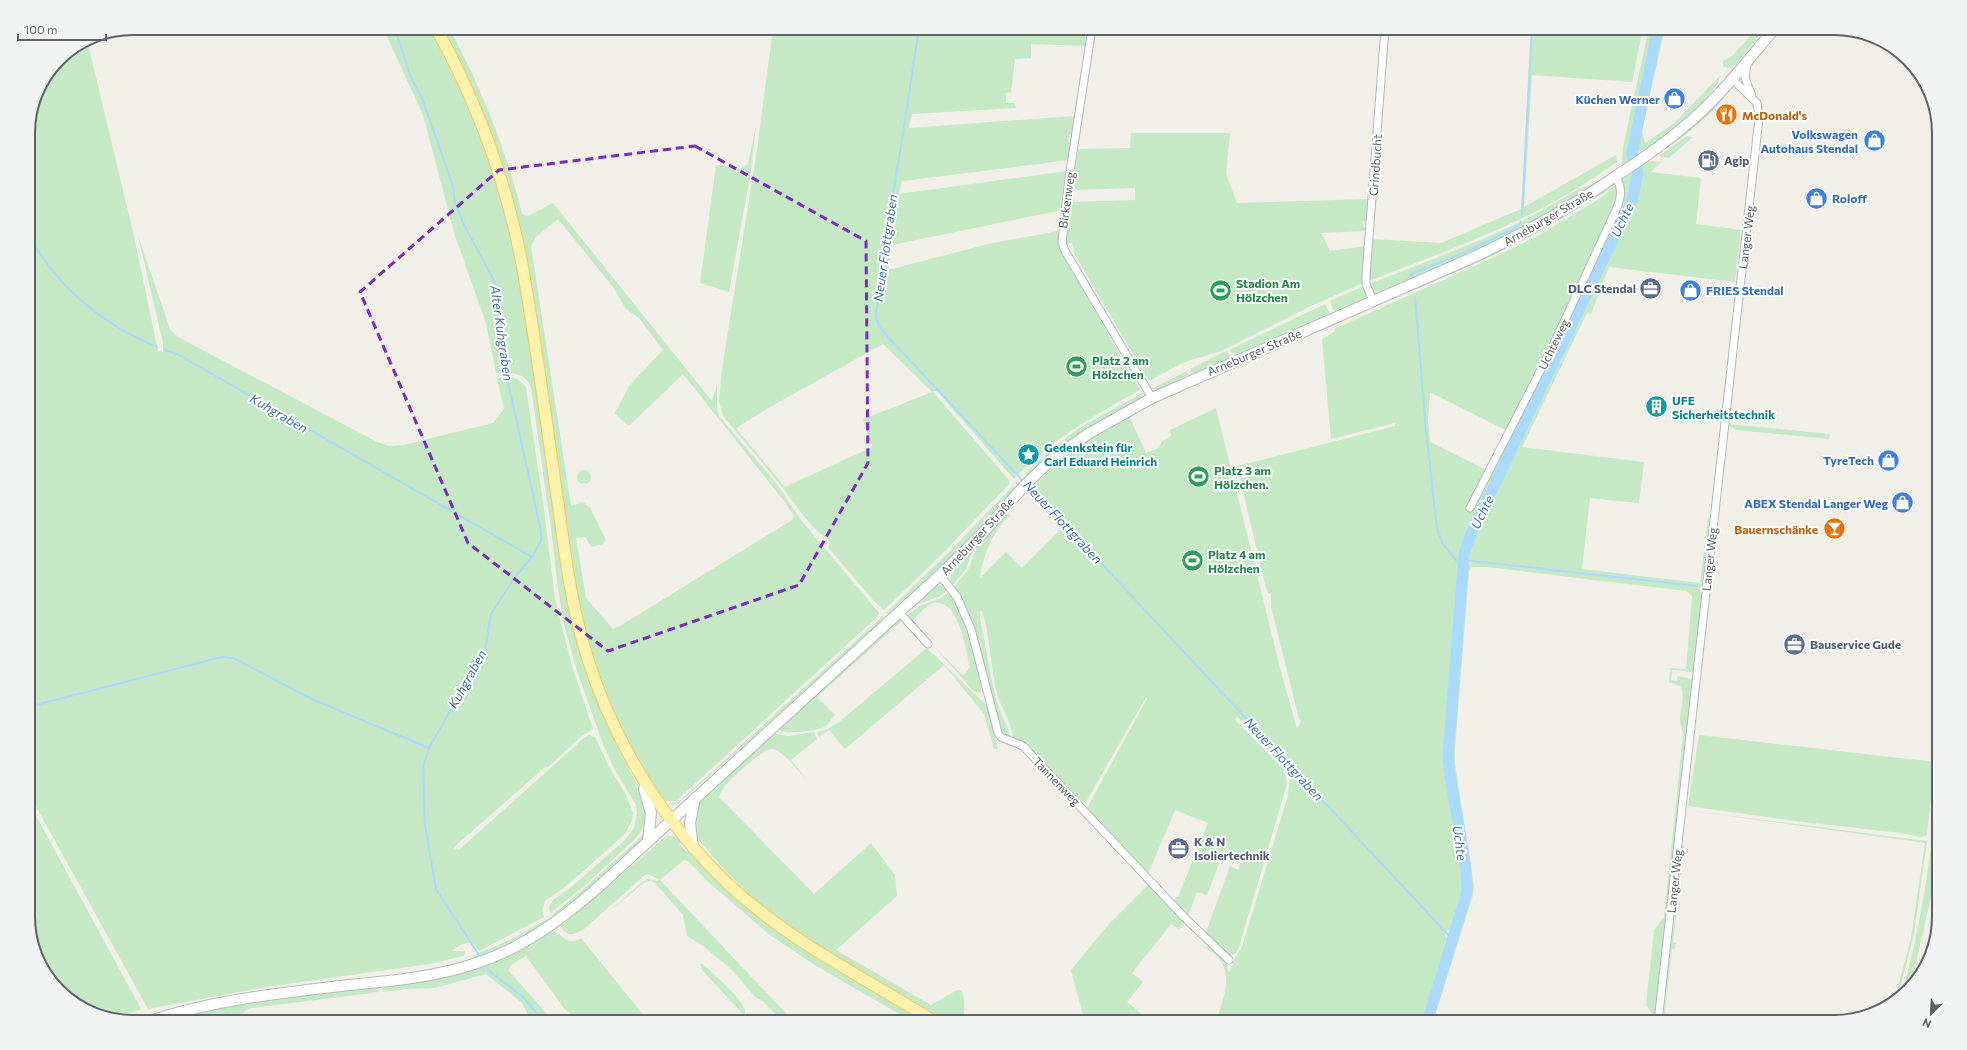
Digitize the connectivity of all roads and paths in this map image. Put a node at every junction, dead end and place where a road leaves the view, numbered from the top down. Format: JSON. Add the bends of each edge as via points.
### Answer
{"nodes":[{"id":1,"x":440,"y":35,"type":"edge"},
{"id":2,"x":1091,"y":35,"type":"edge"},
{"id":3,"x":1384,"y":35,"type":"edge"},
{"id":4,"x":1769,"y":35,"type":"edge"},
{"id":5,"x":1747,"y":61,"type":"junction"},
{"id":6,"x":1732,"y":79,"type":"junction"},
{"id":7,"x":1753,"y":98,"type":"junction"},
{"id":8,"x":1616,"y":177,"type":"junction"},
{"id":9,"x":1373,"y":301,"type":"junction"},
{"id":10,"x":1152,"y":398,"type":"junction"},
{"id":11,"x":1470,"y":508,"type":"dead end"},
{"id":12,"x":940,"y":575,"type":"junction"},
{"id":13,"x":899,"y":612,"type":"junction"},
{"id":14,"x":928,"y":644,"type":"dead end"},
{"id":15,"x":646,"y":784,"type":"junction"},
{"id":16,"x":695,"y":798,"type":"junction"},
{"id":17,"x":671,"y":820,"type":"junction"},
{"id":18,"x":648,"y":840,"type":"junction"},
{"id":19,"x":693,"y":848,"type":"junction"},
{"id":20,"x":1229,"y":960,"type":"dead end"},
{"id":21,"x":170,"y":1015,"type":"edge"},
{"id":22,"x":923,"y":1015,"type":"edge"},
{"id":23,"x":1659,"y":1015,"type":"edge"}],
"edges":[{"from":1,"to":15,"type":"main road","via":[[484,131],[514,227],[527,294],[567,570],[580,633],[609,714]]},
{"from":2,"to":10,"type":"street","name":"Birkenweg","via":[[1062,242]]},
{"from":3,"to":9,"type":"street","name":"Grindbucht","via":[[1366,276],[1366,284]]},
{"from":4,"to":5,"type":"main road","name":"Arneburger Straße"},
{"from":5,"to":6,"type":"main road","name":"Arneburger Straße"},
{"from":5,"to":7,"type":"street","name":"Langer Weg","via":[[1745,78]]},
{"from":6,"to":7,"type":"street"},
{"from":6,"to":8,"type":"main road","name":"Arneburger Straße","via":[[1692,120]]},
{"from":7,"to":23,"type":"street","name":"Langer Weg","via":[[1757,103],[1759,118]]},
{"from":8,"to":9,"type":"main road","name":"Arneburger Straße","via":[[1520,235]]},
{"from":8,"to":11,"type":"street","name":"Uchteweg","via":[[1620,183],[1621,196],[1616,210],[1551,350]]},
{"from":9,"to":10,"type":"main road","name":"Arneburger Straße"},
{"from":10,"to":12,"type":"main road","name":"Arneburger Straße","via":[[1073,444],[1032,477],[982,534]]},
{"from":12,"to":13,"type":"main road","name":"Arneburger Straße"},
{"from":12,"to":20,"type":"street","name":"Tannenweg","via":[[957,597],[971,629],[1001,737],[1023,746],[1184,917]]},
{"from":13,"to":14,"type":"street"},
{"from":13,"to":16,"type":"main road","name":"Arneburger Straße"},
{"from":15,"to":17,"type":"main road"},
{"from":15,"to":18,"type":"main road","via":[[644,789],[651,813]]},
{"from":16,"to":17,"type":"main road","name":"Arneburger Straße"},
{"from":16,"to":19,"type":"main road","via":[[690,823]]},
{"from":17,"to":18,"type":"main road","name":"Arneburger Straße"},
{"from":17,"to":19,"type":"main road"},
{"from":18,"to":21,"type":"main road","name":"Arneburger Straße","via":[[565,916],[522,943],[477,963],[424,976],[240,1000]]},
{"from":19,"to":22,"type":"main road","via":[[733,889],[785,931]]}]}
